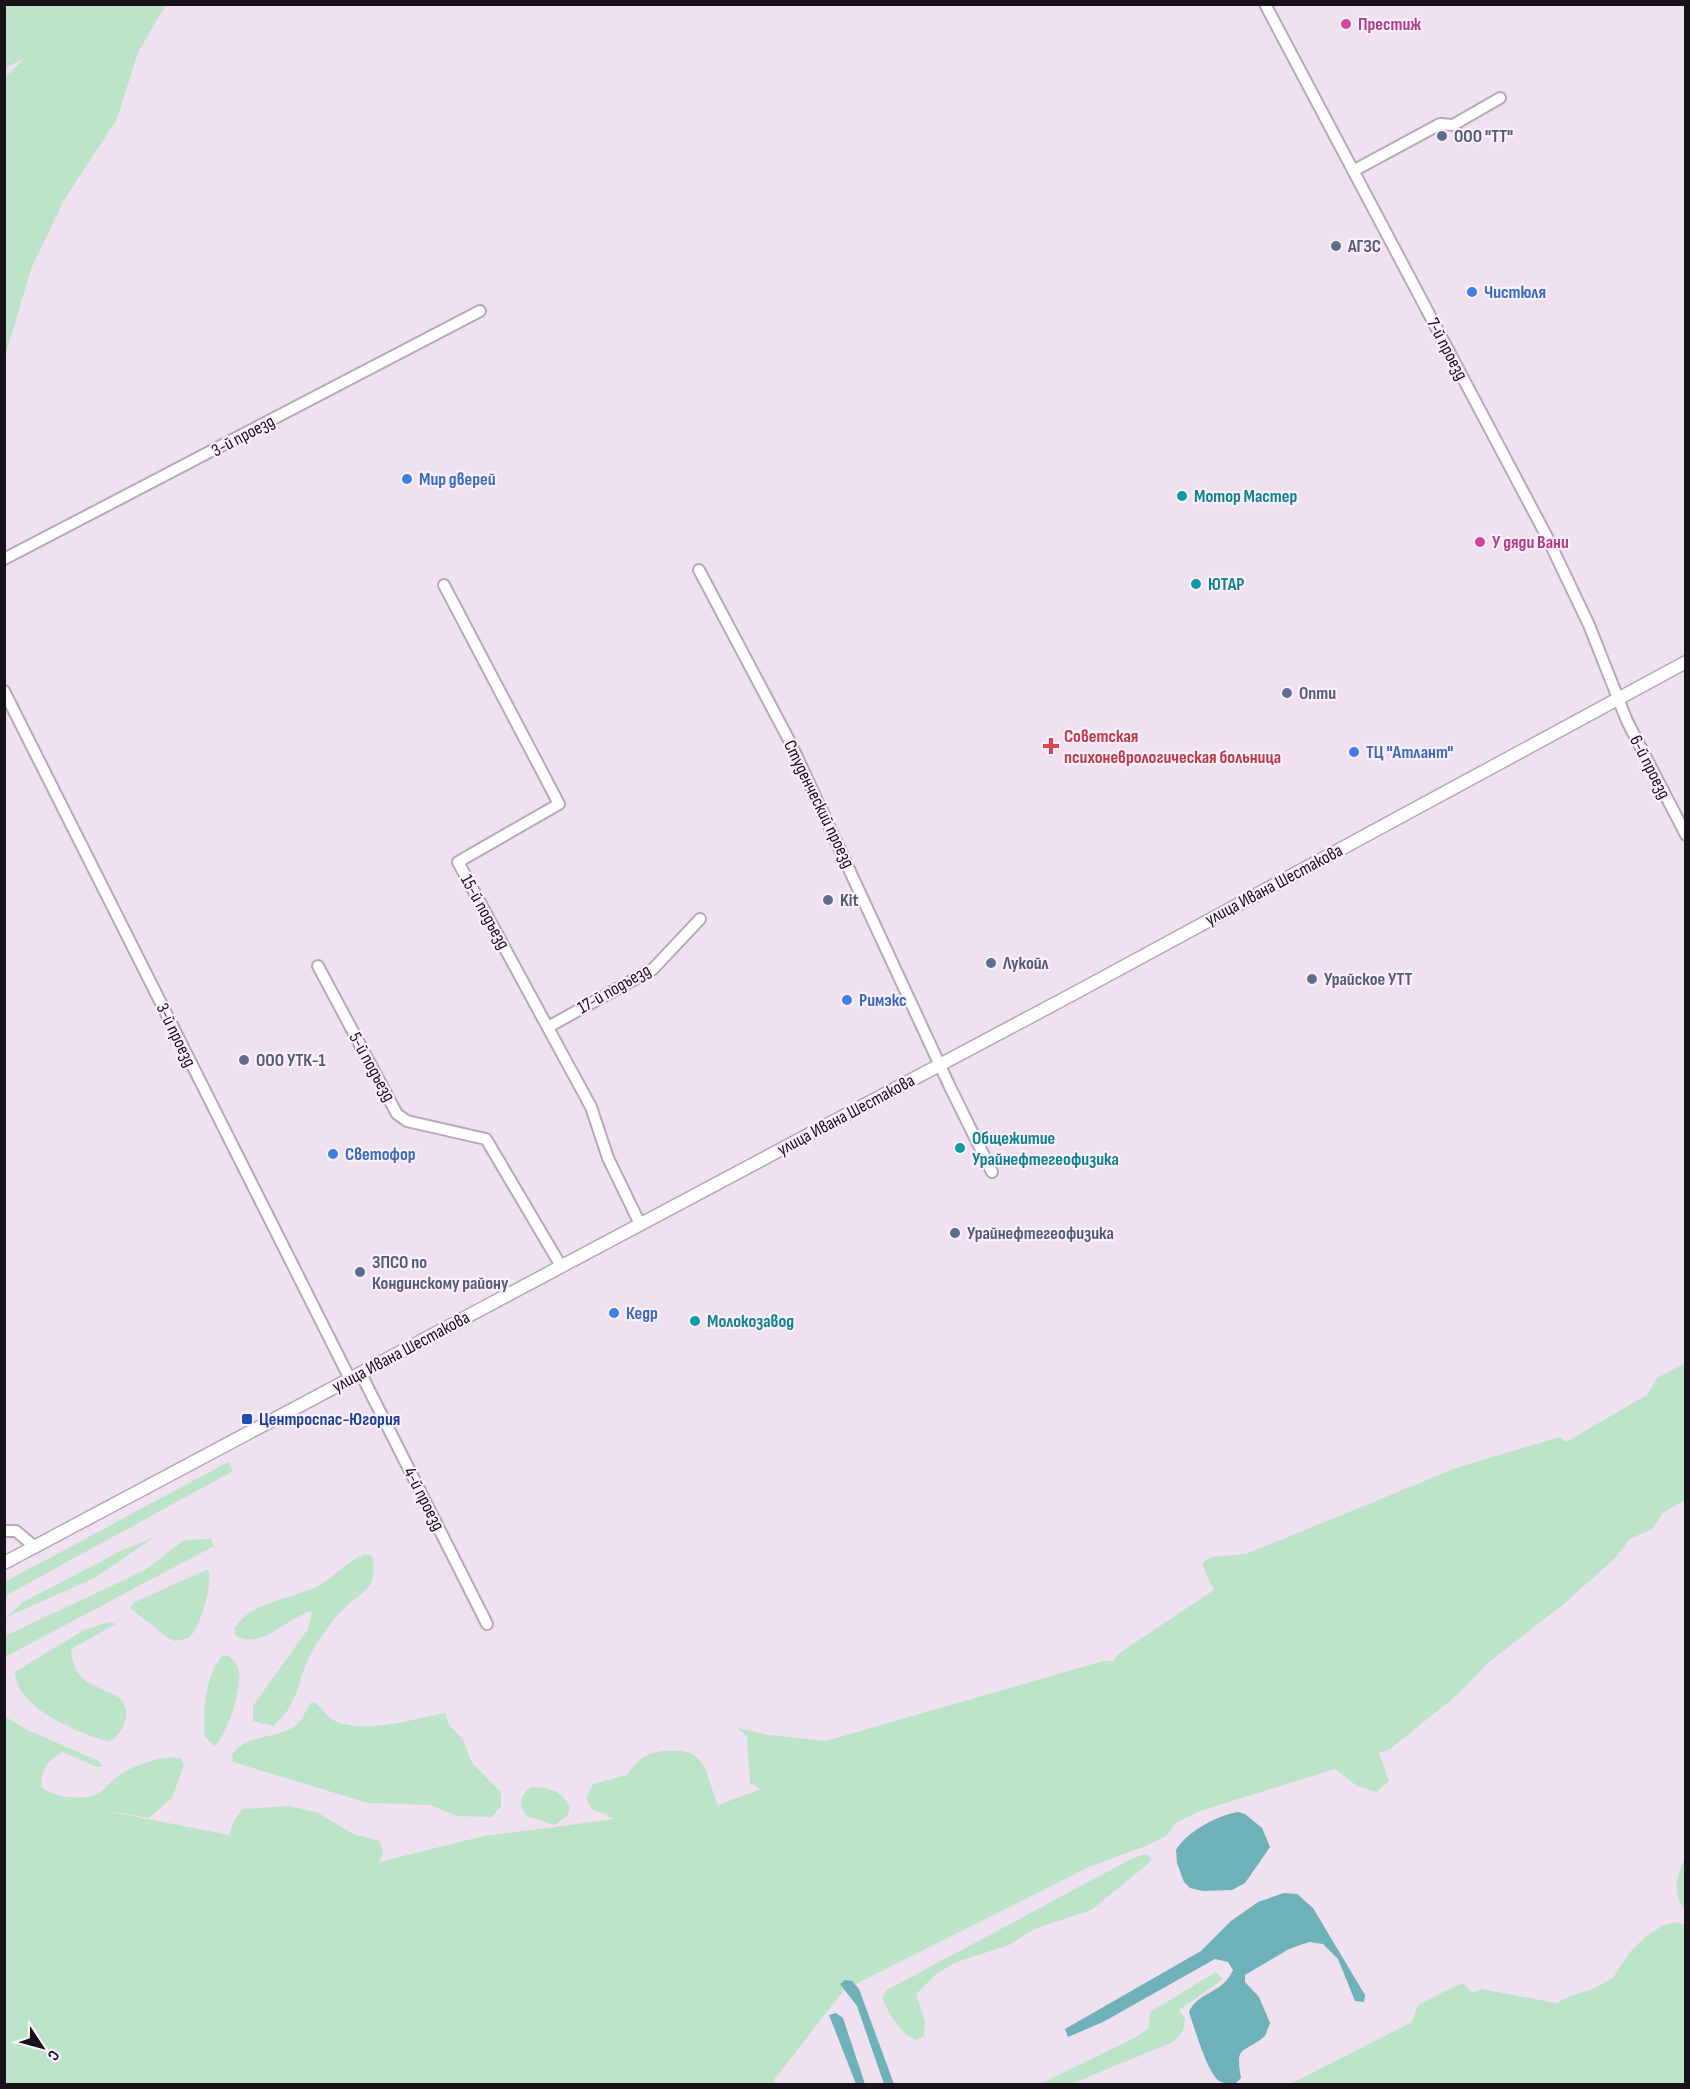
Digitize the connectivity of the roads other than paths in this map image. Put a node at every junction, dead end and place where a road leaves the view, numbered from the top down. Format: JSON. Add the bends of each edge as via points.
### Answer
{"nodes":[{"id":1,"x":1265,"y":4,"type":"edge"},
{"id":2,"x":1500,"y":98,"type":"dead end"},
{"id":3,"x":1353,"y":171,"type":"junction"},
{"id":4,"x":480,"y":311,"type":"dead end"},
{"id":5,"x":4,"y":559,"type":"edge"},
{"id":6,"x":699,"y":570,"type":"dead end"},
{"id":7,"x":444,"y":585,"type":"dead end"},
{"id":8,"x":1686,"y":662,"type":"edge"},
{"id":9,"x":4,"y":691,"type":"edge"},
{"id":10,"x":1617,"y":699,"type":"junction"},
{"id":11,"x":1686,"y":835,"type":"edge"},
{"id":12,"x":700,"y":920,"type":"dead end"},
{"id":13,"x":318,"y":966,"type":"dead end"},
{"id":14,"x":548,"y":1027,"type":"junction"},
{"id":15,"x":940,"y":1064,"type":"junction"},
{"id":16,"x":992,"y":1172,"type":"dead end"},
{"id":17,"x":640,"y":1224,"type":"junction"},
{"id":18,"x":561,"y":1266,"type":"junction"},
{"id":19,"x":355,"y":1376,"type":"junction"},
{"id":20,"x":4,"y":1532,"type":"edge"},
{"id":21,"x":35,"y":1547,"type":"junction"},
{"id":22,"x":4,"y":1563,"type":"edge"},
{"id":23,"x":487,"y":1624,"type":"dead end"}],
"edges":[{"from":1,"to":3,"type":"street","name":"7-й проезд"},
{"from":2,"to":3,"type":"street","via":[[1453,125],[1440,124]]},
{"from":3,"to":10,"type":"street","name":"7-й проезд","via":[[1561,566]]},
{"from":4,"to":5,"type":"street","name":"3-й проезд"},
{"from":6,"to":15,"type":"street","name":"Студенческий проезд","via":[[790,742]]},
{"from":7,"to":14,"type":"street","name":"15-й подъезд","via":[[559,804],[458,862]]},
{"from":8,"to":10,"type":"main road","name":"улица Ивана Шестакова"},
{"from":9,"to":19,"type":"street","name":"3-й проезд","via":[[279,1243]]},
{"from":10,"to":11,"type":"street","name":"6-й проезд"},
{"from":10,"to":15,"type":"main road","name":"улица Ивана Шестакова"},
{"from":12,"to":14,"type":"street","name":"17-й подъезд","via":[[653,969]]},
{"from":13,"to":18,"type":"street","name":"5-й подъезд","via":[[397,1114],[407,1121],[486,1139]]},
{"from":14,"to":17,"type":"street","name":"15-й подъезд","via":[[591,1107],[608,1158]]},
{"from":15,"to":16,"type":"street","name":"Студенческий проезд"},
{"from":15,"to":17,"type":"main road","name":"улица Ивана Шестакова"},
{"from":17,"to":18,"type":"main road","name":"улица Ивана Шестакова"},
{"from":18,"to":19,"type":"main road","name":"улица Ивана Шестакова"},
{"from":19,"to":21,"type":"main road","name":"улица Ивана Шестакова"},
{"from":19,"to":23,"type":"street","name":"4-й проезд"},
{"from":20,"to":21,"type":"street","via":[[16,1531]]},
{"from":21,"to":22,"type":"main road","name":"улица Ивана Шестакова"}]}
